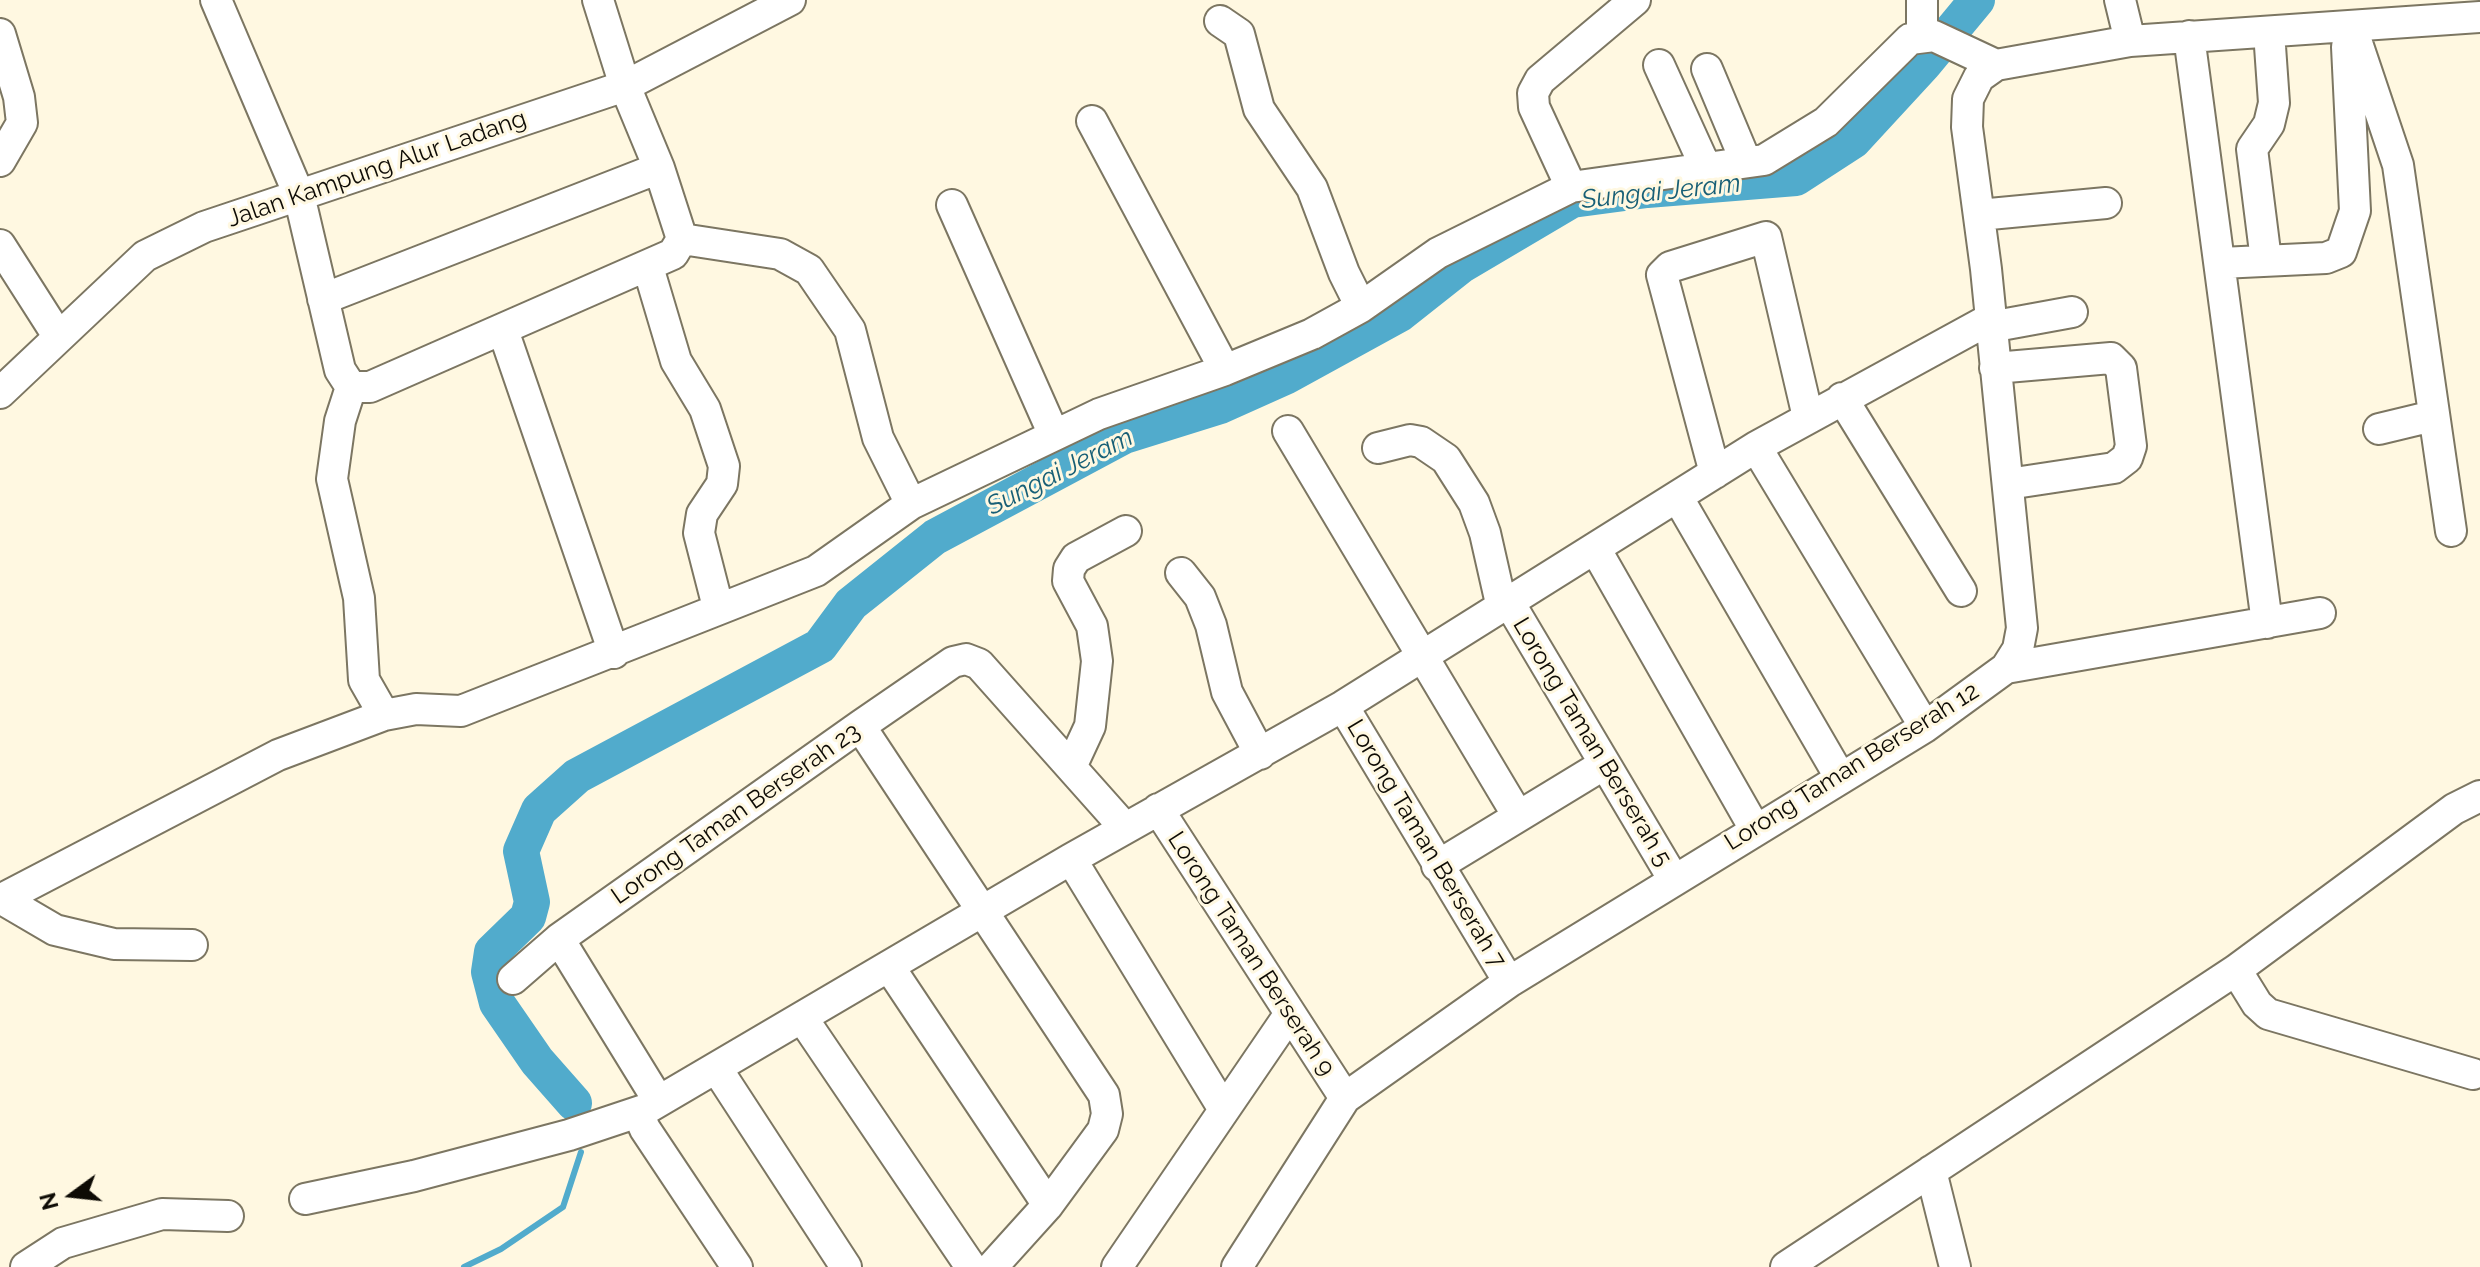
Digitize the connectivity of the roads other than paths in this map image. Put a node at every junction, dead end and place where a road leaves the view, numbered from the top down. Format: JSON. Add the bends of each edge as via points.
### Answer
{"nodes":[{"id":1,"x":216,"y":0,"type":"edge"},
{"id":2,"x":598,"y":0,"type":"edge"},
{"id":3,"x":790,"y":0,"type":"edge"},
{"id":4,"x":1635,"y":0,"type":"edge"},
{"id":5,"x":1922,"y":0,"type":"edge"},
{"id":6,"x":2120,"y":0,"type":"edge"},
{"id":7,"x":2480,"y":17,"type":"edge"},
{"id":8,"x":1220,"y":21,"type":"dead end"},
{"id":9,"x":2349,"y":28,"type":"junction"},
{"id":10,"x":2269,"y":32,"type":"junction"},
{"id":11,"x":0,"y":34,"type":"edge"},
{"id":12,"x":2189,"y":36,"type":"junction"},
{"id":13,"x":1936,"y":39,"type":"junction"},
{"id":14,"x":2130,"y":41,"type":"junction"},
{"id":15,"x":1659,"y":65,"type":"dead end"},
{"id":16,"x":1996,"y":65,"type":"junction"},
{"id":17,"x":1707,"y":69,"type":"dead end"},
{"id":18,"x":625,"y":86,"type":"junction"},
{"id":19,"x":1092,"y":121,"type":"dead end"},
{"id":20,"x":0,"y":161,"type":"edge"},
{"id":21,"x":1746,"y":162,"type":"junction"},
{"id":22,"x":1705,"y":166,"type":"junction"},
{"id":23,"x":659,"y":168,"type":"junction"},
{"id":24,"x":1571,"y":187,"type":"junction"},
{"id":25,"x":299,"y":195,"type":"junction"},
{"id":26,"x":2106,"y":203,"type":"dead end"},
{"id":27,"x":952,"y":205,"type":"dead end"},
{"id":28,"x":1979,"y":215,"type":"junction"},
{"id":29,"x":682,"y":239,"type":"junction"},
{"id":30,"x":0,"y":245,"type":"edge"},
{"id":31,"x":2266,"y":260,"type":"junction"},
{"id":32,"x":2221,"y":263,"type":"junction"},
{"id":33,"x":648,"y":267,"type":"junction"},
{"id":34,"x":323,"y":299,"type":"junction"},
{"id":35,"x":1361,"y":307,"type":"junction"},
{"id":36,"x":2072,"y":312,"type":"dead end"},
{"id":37,"x":1990,"y":323,"type":"junction"},
{"id":38,"x":503,"y":330,"type":"junction"},
{"id":39,"x":58,"y":336,"type":"junction"},
{"id":40,"x":1995,"y":368,"type":"junction"},
{"id":41,"x":1225,"y":370,"type":"junction"},
{"id":42,"x":351,"y":387,"type":"junction"},
{"id":43,"x":0,"y":393,"type":"edge"},
{"id":44,"x":1842,"y":398,"type":"junction"},
{"id":45,"x":2433,"y":416,"type":"junction"},
{"id":46,"x":1808,"y":417,"type":"junction"},
{"id":47,"x":2379,"y":429,"type":"dead end"},
{"id":48,"x":1288,"y":431,"type":"dead end"},
{"id":49,"x":1054,"y":435,"type":"junction"},
{"id":50,"x":1756,"y":447,"type":"junction"},
{"id":51,"x":1378,"y":448,"type":"dead end"},
{"id":52,"x":1715,"y":473,"type":"junction"},
{"id":53,"x":2008,"y":484,"type":"junction"},
{"id":54,"x":1678,"y":498,"type":"junction"},
{"id":55,"x":911,"y":504,"type":"junction"},
{"id":56,"x":1126,"y":531,"type":"dead end"},
{"id":57,"x":2451,"y":531,"type":"dead end"},
{"id":58,"x":1596,"y":550,"type":"junction"},
{"id":59,"x":1181,"y":573,"type":"dead end"},
{"id":60,"x":1961,"y":591,"type":"dead end"},
{"id":61,"x":1506,"y":606,"type":"junction"},
{"id":62,"x":718,"y":607,"type":"junction"},
{"id":63,"x":2320,"y":613,"type":"dead end"},
{"id":64,"x":2267,"y":623,"type":"junction"},
{"id":65,"x":614,"y":653,"type":"junction"},
{"id":66,"x":1423,"y":654,"type":"junction"},
{"id":67,"x":2006,"y":668,"type":"junction"},
{"id":68,"x":1343,"y":706,"type":"junction"},
{"id":69,"x":384,"y":715,"type":"junction"},
{"id":70,"x":860,"y":726,"type":"junction"},
{"id":71,"x":1925,"y":727,"type":"junction"},
{"id":72,"x":1260,"y":754,"type":"junction"},
{"id":73,"x":1603,"y":765,"type":"junction"},
{"id":74,"x":1071,"y":767,"type":"junction"},
{"id":75,"x":1840,"y":777,"type":"junction"},
{"id":76,"x":2480,"y":796,"type":"edge"},
{"id":77,"x":1158,"y":809,"type":"junction"},
{"id":78,"x":1518,"y":816,"type":"junction"},
{"id":79,"x":1125,"y":828,"type":"junction"},
{"id":80,"x":1755,"y":829,"type":"junction"},
{"id":81,"x":1071,"y":859,"type":"junction"},
{"id":82,"x":1437,"y":866,"type":"junction"},
{"id":83,"x":1674,"y":880,"type":"junction"},
{"id":84,"x":1,"y":900,"type":"edge"},
{"id":85,"x":983,"y":913,"type":"junction"},
{"id":86,"x":559,"y":939,"type":"junction"},
{"id":87,"x":192,"y":945,"type":"dead end"},
{"id":88,"x":890,"y":968,"type":"junction"},
{"id":89,"x":2236,"y":970,"type":"junction"},
{"id":90,"x":513,"y":979,"type":"dead end"},
{"id":91,"x":1509,"y":982,"type":"junction"},
{"id":92,"x":1289,"y":1015,"type":"junction"},
{"id":93,"x":803,"y":1019,"type":"junction"},
{"id":94,"x":717,"y":1069,"type":"junction"},
{"id":95,"x":2473,"y":1074,"type":"dead end"},
{"id":96,"x":1345,"y":1098,"type":"junction"},
{"id":97,"x":651,"y":1105,"type":"junction"},
{"id":98,"x":1223,"y":1108,"type":"junction"},
{"id":99,"x":1931,"y":1171,"type":"junction"},
{"id":100,"x":305,"y":1199,"type":"dead end"},
{"id":101,"x":1048,"y":1205,"type":"junction"},
{"id":102,"x":228,"y":1216,"type":"dead end"},
{"id":103,"x":1252,"y":1239,"type":"junction"},
{"id":104,"x":1832,"y":1253,"type":"edge"},
{"id":105,"x":26,"y":1267,"type":"edge"},
{"id":106,"x":737,"y":1267,"type":"edge"},
{"id":107,"x":846,"y":1267,"type":"edge"},
{"id":108,"x":971,"y":1267,"type":"edge"},
{"id":109,"x":992,"y":1267,"type":"edge"},
{"id":110,"x":1117,"y":1267,"type":"edge"},
{"id":111,"x":1237,"y":1267,"type":"edge"},
{"id":112,"x":1265,"y":1267,"type":"edge"},
{"id":113,"x":1786,"y":1267,"type":"edge"},
{"id":114,"x":1955,"y":1267,"type":"edge"}],
"edges":[{"from":1,"to":25,"type":"street"},
{"from":2,"to":18,"type":"street"},
{"from":3,"to":18,"type":"street","name":"Jalan Kampung Alur Ladang"},
{"from":4,"to":24,"type":"street","via":[[1540,80],[1533,93],[1534,107]]},
{"from":5,"to":13,"type":"street"},
{"from":6,"to":14,"type":"street"},
{"from":7,"to":9,"type":"street"},
{"from":8,"to":35,"type":"street","via":[[1239,34],[1259,109],[1312,188]]},
{"from":9,"to":10,"type":"street"},
{"from":9,"to":31,"type":"street","via":[[2355,211],[2349,236],[2341,252],[2326,258]]},
{"from":9,"to":45,"type":"street","via":[[2398,165]]},
{"from":10,"to":12,"type":"street"},
{"from":10,"to":31,"type":"street","via":[[2274,103],[2269,124],[2252,149]]},
{"from":11,"to":20,"type":"street","via":[[22,123]]},
{"from":12,"to":14,"type":"street"},
{"from":12,"to":32,"type":"street"},
{"from":13,"to":16,"type":"street"},
{"from":13,"to":21,"type":"street","via":[[1899,48],[1826,122],[1784,150]]},
{"from":14,"to":16,"type":"street"},
{"from":15,"to":22,"type":"street"},
{"from":16,"to":28,"type":"street","name":"Lorong Taman Berserah 12","via":[[1979,77],[1968,99]]},
{"from":17,"to":21,"type":"street"},
{"from":18,"to":23,"type":"street"},
{"from":18,"to":25,"type":"street","name":"Jalan Kampung Alur Ladang"},
{"from":19,"to":41,"type":"street"},
{"from":21,"to":22,"type":"street"},
{"from":22,"to":24,"type":"street"},
{"from":23,"to":29,"type":"street"},
{"from":23,"to":34,"type":"street"},
{"from":24,"to":35,"type":"street","via":[[1438,253]]},
{"from":25,"to":34,"type":"street"},
{"from":25,"to":39,"type":"street","name":"Jalan Kampung Alur Ladang","via":[[204,227],[145,256]]},
{"from":26,"to":28,"type":"street"},
{"from":27,"to":49,"type":"street"},
{"from":28,"to":37,"type":"street","name":"Lorong Taman Berserah 12"},
{"from":29,"to":33,"type":"street","via":[[673,254]]},
{"from":29,"to":55,"type":"street","via":[[780,254],[809,270],[850,330],[878,438]]},
{"from":30,"to":39,"type":"street"},
{"from":31,"to":32,"type":"street"},
{"from":32,"to":64,"type":"street"},
{"from":33,"to":38,"type":"street"},
{"from":33,"to":62,"type":"street","via":[[676,361],[705,409],[724,466],[722,484],[702,514],[699,533]]},
{"from":34,"to":42,"type":"street","via":[[340,370]]},
{"from":35,"to":41,"type":"street"},
{"from":36,"to":37,"type":"street"},
{"from":37,"to":40,"type":"street","name":"Lorong Taman Berserah 12"},
{"from":37,"to":44,"type":"street"},
{"from":38,"to":42,"type":"street","via":[[370,387]]},
{"from":38,"to":65,"type":"street"},
{"from":39,"to":43,"type":"street","name":"Jalan Kampung Alur Ladang"},
{"from":40,"to":53,"type":"street","name":"Lorong Taman Berserah 12"},
{"from":40,"to":53,"type":"street","via":[[2111,358],[2121,368],[2131,446],[2127,458],[2114,468]]},
{"from":41,"to":49,"type":"street"},
{"from":42,"to":69,"type":"street","via":[[332,479],[359,598],[364,680]]},
{"from":44,"to":46,"type":"street"},
{"from":44,"to":60,"type":"street"},
{"from":45,"to":47,"type":"street"},
{"from":45,"to":57,"type":"street"},
{"from":46,"to":50,"type":"street"},
{"from":46,"to":52,"type":"street","via":[[1766,237],[1684,262],[1662,275]]},
{"from":48,"to":66,"type":"street"},
{"from":49,"to":55,"type":"street"},
{"from":50,"to":52,"type":"street"},
{"from":50,"to":71,"type":"street"},
{"from":51,"to":61,"type":"street","name":"Lorong Taman Berserah 5","via":[[1410,440],[1446,459],[1474,503]]},
{"from":52,"to":54,"type":"street"},
{"from":53,"to":67,"type":"street","name":"Lorong Taman Berserah 12","via":[[2022,628],[2018,649]]},
{"from":54,"to":58,"type":"street"},
{"from":54,"to":75,"type":"street"},
{"from":55,"to":62,"type":"street","via":[[816,571]]},
{"from":56,"to":74,"type":"street","via":[[1076,558],[1069,569],[1068,581],[1092,626],[1097,661],[1090,726]]},
{"from":58,"to":61,"type":"street"},
{"from":58,"to":80,"type":"street"},
{"from":59,"to":72,"type":"street","via":[[1200,597],[1227,692]]},
{"from":61,"to":66,"type":"street"},
{"from":61,"to":73,"type":"street","name":"Lorong Taman Berserah 5"},
{"from":62,"to":65,"type":"street"},
{"from":63,"to":64,"type":"street"},
{"from":64,"to":67,"type":"street"},
{"from":65,"to":69,"type":"street","via":[[461,711],[416,709]]},
{"from":66,"to":68,"type":"street"},
{"from":66,"to":78,"type":"street"},
{"from":67,"to":71,"type":"street","name":"Lorong Taman Berserah 12"},
{"from":68,"to":72,"type":"street"},
{"from":68,"to":82,"type":"street","name":"Lorong Taman Berserah 7"},
{"from":69,"to":84,"type":"street","via":[[278,755]]},
{"from":70,"to":74,"type":"street","name":"Lorong Taman Berserah 23","via":[[953,662],[966,659],[979,664]]},
{"from":70,"to":85,"type":"street"},
{"from":70,"to":86,"type":"street","name":"Lorong Taman Berserah 23"},
{"from":71,"to":75,"type":"street","name":"Lorong Taman Berserah 12"},
{"from":72,"to":77,"type":"street"},
{"from":73,"to":78,"type":"street"},
{"from":73,"to":83,"type":"street","name":"Lorong Taman Berserah 5"},
{"from":74,"to":79,"type":"street"},
{"from":75,"to":80,"type":"street","name":"Lorong Taman Berserah 12"},
{"from":76,"to":89,"type":"street","via":[[2454,809]]},
{"from":77,"to":79,"type":"street"},
{"from":77,"to":92,"type":"street","name":"Lorong Taman Berserah 9"},
{"from":78,"to":82,"type":"street"},
{"from":79,"to":81,"type":"street"},
{"from":80,"to":83,"type":"street","name":"Lorong Taman Berserah 12"},
{"from":81,"to":85,"type":"street"},
{"from":81,"to":98,"type":"street"},
{"from":82,"to":91,"type":"street","name":"Lorong Taman Berserah 7"},
{"from":83,"to":91,"type":"street","name":"Lorong Taman Berserah 12"},
{"from":84,"to":87,"type":"street","via":[[55,930],[114,944]]},
{"from":85,"to":88,"type":"street"},
{"from":85,"to":101,"type":"street","via":[[1104,1095],[1103,1130]]},
{"from":86,"to":90,"type":"street","name":"Lorong Taman Berserah 23"},
{"from":86,"to":97,"type":"street"},
{"from":88,"to":93,"type":"street"},
{"from":88,"to":101,"type":"street"},
{"from":89,"to":95,"type":"street","via":[[2268,1014]]},
{"from":89,"to":99,"type":"street"},
{"from":91,"to":96,"type":"street","name":"Lorong Taman Berserah 12"},
{"from":92,"to":96,"type":"street","name":"Lorong Taman Berserah 9"},
{"from":92,"to":98,"type":"street"},
{"from":93,"to":94,"type":"street"},
{"from":93,"to":108,"type":"street"},
{"from":94,"to":97,"type":"street"},
{"from":94,"to":107,"type":"street"},
{"from":96,"to":103,"type":"street","name":"Lorong Taman Berserah 12"},
{"from":97,"to":100,"type":"street","via":[[578,1132]]},
{"from":97,"to":106,"type":"street","via":[[641,1120],[645,1129]]},
{"from":98,"to":110,"type":"street"},
{"from":99,"to":104,"type":"street"},
{"from":99,"to":114,"type":"street"},
{"from":101,"to":109,"type":"street"},
{"from":102,"to":105,"type":"street","via":[[162,1214],[63,1243]]},
{"from":103,"to":111,"type":"street","name":"Lorong Taman Berserah 12"},
{"from":103,"to":112,"type":"street"},
{"from":104,"to":113,"type":"street"}]}
